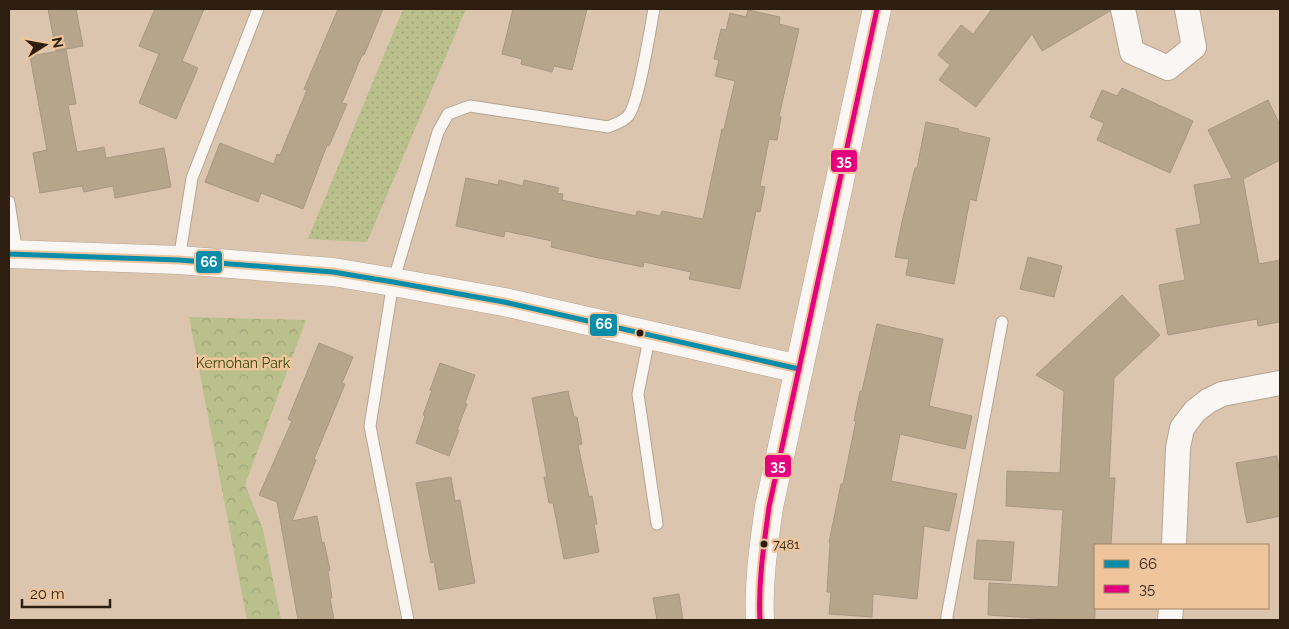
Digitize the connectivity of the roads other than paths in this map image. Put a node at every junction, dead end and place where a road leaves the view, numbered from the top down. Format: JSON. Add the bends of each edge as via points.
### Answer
{"nodes":[{"id":1,"x":258,"y":9,"type":"edge"},
{"id":2,"x":654,"y":9,"type":"edge"},
{"id":3,"x":877,"y":9,"type":"edge"},
{"id":4,"x":1123,"y":9,"type":"edge"},
{"id":5,"x":1187,"y":9,"type":"edge"},
{"id":6,"x":9,"y":202,"type":"edge"},
{"id":7,"x":13,"y":254,"type":"edge"},
{"id":8,"x":179,"y":260,"type":"junction"},
{"id":9,"x":393,"y":282,"type":"junction"},
{"id":10,"x":1002,"y":322,"type":"dead end"},
{"id":11,"x":650,"y":334,"type":"junction"},
{"id":12,"x":800,"y":369,"type":"junction"},
{"id":13,"x":1280,"y":384,"type":"edge"},
{"id":14,"x":657,"y":524,"type":"dead end"},
{"id":15,"x":1174,"y":544,"type":"edge"},
{"id":16,"x":408,"y":620,"type":"edge"},
{"id":17,"x":760,"y":620,"type":"edge"},
{"id":18,"x":948,"y":620,"type":"edge"}],
"edges":[{"from":1,"to":8,"type":"lane","via":[[192,178]]},
{"from":2,"to":9,"type":"lane","via":[[636,97],[630,114],[623,121],[608,127],[470,106],[448,114],[438,132]]},
{"from":3,"to":12,"type":"street"},
{"from":4,"to":5,"type":"street","via":[[1132,52],[1168,68],[1194,47]]},
{"from":6,"to":7,"type":"lane"},
{"from":7,"to":8,"type":"street"},
{"from":8,"to":9,"type":"street","via":[[332,272]]},
{"from":9,"to":11,"type":"street"},
{"from":9,"to":16,"type":"lane","via":[[370,426]]},
{"from":10,"to":18,"type":"lane"},
{"from":11,"to":12,"type":"street"},
{"from":11,"to":14,"type":"lane","via":[[638,394]]},
{"from":12,"to":17,"type":"street","via":[[769,507],[762,558]]},
{"from":13,"to":15,"type":"street","via":[[1222,394],[1194,411],[1182,428],[1178,448]]}]}
